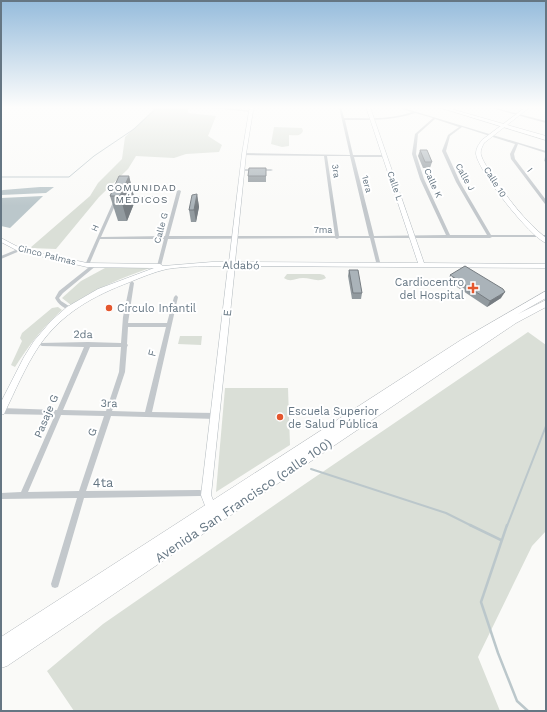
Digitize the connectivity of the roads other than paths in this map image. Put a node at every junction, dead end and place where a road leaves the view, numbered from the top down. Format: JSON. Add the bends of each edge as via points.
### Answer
{"nodes":[{"id":1,"x":246,"y":140,"type":"edge"},
{"id":2,"x":348,"y":140,"type":"edge"},
{"id":3,"x":379,"y":140,"type":"edge"},
{"id":4,"x":416,"y":140,"type":"edge"},
{"id":5,"x":448,"y":140,"type":"edge"},
{"id":6,"x":485,"y":140,"type":"edge"},
{"id":7,"x":506,"y":140,"type":"edge"},
{"id":8,"x":517,"y":144,"type":"junction"},
{"id":9,"x":546,"y":152,"type":"edge"},
{"id":10,"x":244,"y":154,"type":"junction"},
{"id":11,"x":351,"y":154,"type":"junction"},
{"id":12,"x":325,"y":155,"type":"junction"},
{"id":13,"x":385,"y":156,"type":"junction"},
{"id":14,"x":546,"y":158,"type":"edge"},
{"id":15,"x":546,"y":161,"type":"edge"},
{"id":16,"x":243,"y":170,"type":"junction"},
{"id":17,"x":271,"y":170,"type":"dead end"},
{"id":18,"x":179,"y":191,"type":"dead end"},
{"id":19,"x":154,"y":197,"type":"dead end"},
{"id":20,"x":546,"y":203,"type":"edge"},
{"id":21,"x":543,"y":236,"type":"edge"},
{"id":22,"x":413,"y":237,"type":"junction"},
{"id":23,"x":449,"y":237,"type":"junction"},
{"id":24,"x":490,"y":237,"type":"junction"},
{"id":25,"x":100,"y":238,"type":"junction"},
{"id":26,"x":235,"y":238,"type":"junction"},
{"id":27,"x":337,"y":238,"type":"junction"},
{"id":28,"x":372,"y":238,"type":"junction"},
{"id":29,"x":167,"y":239,"type":"junction"},
{"id":30,"x":1,"y":240,"type":"edge"},
{"id":31,"x":546,"y":241,"type":"edge"},
{"id":32,"x":20,"y":250,"type":"junction"},
{"id":33,"x":1,"y":258,"type":"edge"},
{"id":34,"x":232,"y":264,"type":"junction"},
{"id":35,"x":87,"y":265,"type":"junction"},
{"id":36,"x":95,"y":266,"type":"junction"},
{"id":37,"x":379,"y":266,"type":"junction"},
{"id":38,"x":422,"y":266,"type":"junction"},
{"id":39,"x":546,"y":266,"type":"edge"},
{"id":40,"x":160,"y":267,"type":"junction"},
{"id":41,"x":132,"y":283,"type":"dead end"},
{"id":42,"x":176,"y":297,"type":"dead end"},
{"id":43,"x":546,"y":301,"type":"edge"},
{"id":44,"x":70,"y":309,"type":"junction"},
{"id":45,"x":126,"y":324,"type":"junction"},
{"id":46,"x":169,"y":325,"type":"junction"},
{"id":47,"x":42,"y":344,"type":"dead end"},
{"id":48,"x":88,"y":344,"type":"junction"},
{"id":49,"x":125,"y":345,"type":"junction"},
{"id":50,"x":1,"y":411,"type":"edge"},
{"id":51,"x":58,"y":412,"type":"junction"},
{"id":52,"x":108,"y":413,"type":"junction"},
{"id":53,"x":148,"y":414,"type":"junction"},
{"id":54,"x":216,"y":416,"type":"junction"},
{"id":55,"x":82,"y":494,"type":"junction"},
{"id":56,"x":206,"y":495,"type":"junction"},
{"id":57,"x":1,"y":496,"type":"edge"},
{"id":58,"x":23,"y":496,"type":"junction"},
{"id":59,"x":214,"y":514,"type":"junction"},
{"id":60,"x":55,"y":584,"type":"dead end"},
{"id":61,"x":1,"y":646,"type":"edge"},
{"id":62,"x":1,"y":660,"type":"edge"}],
"edges":[{"from":1,"to":10,"type":"street","name":"E"},
{"from":2,"to":11,"type":"street","name":"1era"},
{"from":3,"to":13,"type":"street","name":"Calle L"},
{"from":4,"to":23,"type":"street","name":"Calle K","via":[[414,154],[420,172]]},
{"from":5,"to":24,"type":"street","name":"Calle J","via":[[444,151],[458,182]]},
{"from":6,"to":21,"type":"street","name":"Calle 10","via":[[480,146],[479,155],[482,161],[510,207],[530,228]]},
{"from":7,"to":8,"type":"street"},
{"from":8,"to":9,"type":"street"},
{"from":8,"to":20,"type":"street","name":"I","via":[[512,154],[513,159]]},
{"from":10,"to":12,"type":"street"},
{"from":10,"to":16,"type":"street","name":"E"},
{"from":11,"to":12,"type":"street"},
{"from":11,"to":13,"type":"street"},
{"from":11,"to":28,"type":"street","name":"1era"},
{"from":12,"to":27,"type":"street","name":"3ra"},
{"from":13,"to":22,"type":"street","name":"Calle L"},
{"from":14,"to":15,"type":"street"},
{"from":16,"to":17,"type":"street"},
{"from":16,"to":26,"type":"street","name":"E"},
{"from":18,"to":29,"type":"street","name":"Calle G"},
{"from":19,"to":25,"type":"street","name":"H","via":[[117,197]]},
{"from":21,"to":24,"type":"street","name":"7ma"},
{"from":21,"to":31,"type":"street","name":"Calle 10"},
{"from":22,"to":23,"type":"street","name":"7ma"},
{"from":22,"to":28,"type":"street","name":"7ma"},
{"from":22,"to":38,"type":"street","name":"Calle L"},
{"from":23,"to":24,"type":"street","name":"7ma"},
{"from":25,"to":29,"type":"street","name":"7ma"},
{"from":25,"to":35,"type":"street","name":"H"},
{"from":26,"to":27,"type":"street","name":"7ma"},
{"from":26,"to":29,"type":"street","name":"7ma"},
{"from":26,"to":34,"type":"street","name":"E"},
{"from":27,"to":28,"type":"street","name":"7ma"},
{"from":28,"to":37,"type":"street","name":"1era"},
{"from":29,"to":40,"type":"street","name":"Calle G"},
{"from":30,"to":32,"type":"street","name":"Cinco Palmas"},
{"from":32,"to":33,"type":"street"},
{"from":32,"to":35,"type":"street","name":"Cinco Palmas"},
{"from":34,"to":37,"type":"street","name":"Aldabó"},
{"from":34,"to":40,"type":"street","name":"Aldabó"},
{"from":34,"to":54,"type":"street","name":"E"},
{"from":35,"to":36,"type":"street","name":"Cinco Palmas"},
{"from":36,"to":40,"type":"street","name":"Cinco Palmas"},
{"from":36,"to":44,"type":"street","name":"Cinco Palmas","via":[[61,292],[57,298]]},
{"from":37,"to":38,"type":"street","name":"Aldabó"},
{"from":38,"to":39,"type":"street","name":"Aldabó"},
{"from":40,"to":44,"type":"street","name":"Aldabó","via":[[100,291]]},
{"from":41,"to":45,"type":"street","name":"G"},
{"from":42,"to":46,"type":"street","name":"F"},
{"from":43,"to":59,"type":"highway","name":"Avenida San Francisco (calle 100)","via":[[506,316]]},
{"from":44,"to":50,"type":"street","name":"Aldabó","via":[[37,343]]},
{"from":45,"to":46,"type":"street"},
{"from":45,"to":49,"type":"street","name":"G"},
{"from":46,"to":53,"type":"street","name":"F"},
{"from":47,"to":48,"type":"street","name":"2da"},
{"from":48,"to":49,"type":"street","name":"2da"},
{"from":48,"to":51,"type":"street","name":"Pasaje G"},
{"from":49,"to":52,"type":"street","name":"G","via":[[122,372]]},
{"from":50,"to":51,"type":"street","name":"3ra"},
{"from":51,"to":52,"type":"street","name":"3ra"},
{"from":51,"to":58,"type":"street","name":"Pasaje G"},
{"from":52,"to":53,"type":"street","name":"3ra"},
{"from":52,"to":55,"type":"street","name":"G"},
{"from":53,"to":54,"type":"street","name":"3ra"},
{"from":54,"to":56,"type":"street","name":"E"},
{"from":55,"to":56,"type":"street","name":"4ta"},
{"from":55,"to":58,"type":"street","name":"4ta"},
{"from":55,"to":60,"type":"street","name":"G"},
{"from":56,"to":59,"type":"street"},
{"from":57,"to":58,"type":"street","name":"4ta"},
{"from":59,"to":61,"type":"highway","name":"Avenida San Francisco (calle 100)"},
{"from":59,"to":62,"type":"highway","name":"Avenida San Francisco (calle 100)"}]}
